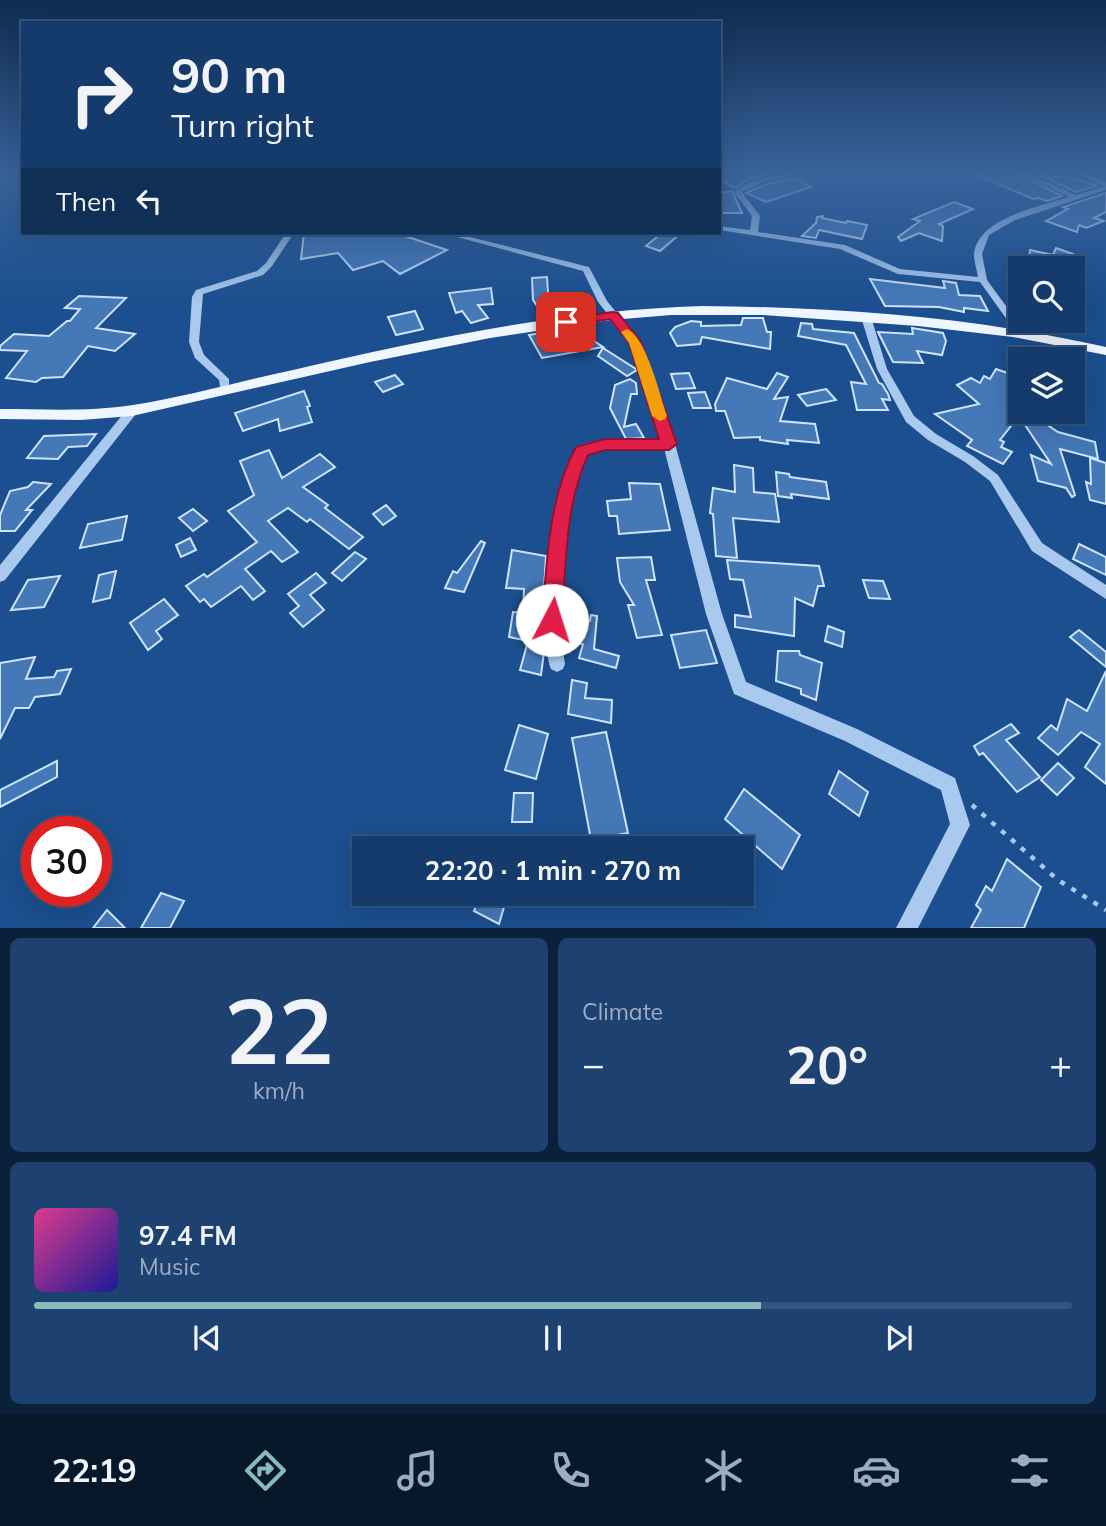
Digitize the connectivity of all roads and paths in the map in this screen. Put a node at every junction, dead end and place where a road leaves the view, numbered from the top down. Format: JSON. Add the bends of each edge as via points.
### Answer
{"nodes":[{"id":1,"x":756,"y":216,"type":"edge"},
{"id":2,"x":1017,"y":216,"type":"edge"},
{"id":3,"x":721,"y":228,"type":"edge"},
{"id":4,"x":754,"y":232,"type":"junction"},
{"id":5,"x":288,"y":235,"type":"edge"},
{"id":6,"x":456,"y":235,"type":"edge"},
{"id":7,"x":983,"y":280,"type":"junction"},
{"id":8,"x":613,"y":315,"type":"junction"},
{"id":9,"x":1008,"y":315,"type":"edge"},
{"id":10,"x":866,"y":317,"type":"junction"},
{"id":11,"x":1008,"y":332,"type":"edge"},
{"id":12,"x":1021,"y":333,"type":"edge"},
{"id":13,"x":1106,"y":351,"type":"edge"},
{"id":14,"x":225,"y":391,"type":"junction"},
{"id":15,"x":132,"y":411,"type":"junction"},
{"id":16,"x":0,"y":414,"type":"edge"},
{"id":17,"x":669,"y":444,"type":"junction"},
{"id":18,"x":0,"y":576,"type":"edge"},
{"id":19,"x":1106,"y":593,"type":"edge"},
{"id":20,"x":557,"y":664,"type":"dead end"},
{"id":21,"x":968,"y":802,"type":"dead end"},
{"id":22,"x":1106,"y":910,"type":"edge"},
{"id":23,"x":906,"y":928,"type":"edge"}],
"edges":[{"from":1,"to":4,"type":"street"},
{"from":2,"to":7,"type":"street","via":[[986,234],[978,254]]},
{"from":3,"to":4,"type":"street"},
{"from":4,"to":7,"type":"street","via":[[853,250],[898,271]]},
{"from":5,"to":14,"type":"street","via":[[267,268],[251,278],[202,291],[197,298],[194,342],[199,356],[224,379]]},
{"from":6,"to":8,"type":"street","via":[[586,269]]},
{"from":7,"to":9,"type":"street"},
{"from":8,"to":10,"type":"main road","via":[[727,310]]},
{"from":8,"to":14,"type":"main road","via":[[519,329]]},
{"from":8,"to":17,"type":"street","via":[[635,342]]},
{"from":10,"to":11,"type":"main road"},
{"from":10,"to":19,"type":"street","via":[[882,369],[910,419],[994,478],[1037,547]]},
{"from":12,"to":13,"type":"main road"},
{"from":14,"to":15,"type":"main road"},
{"from":15,"to":16,"type":"main road"},
{"from":15,"to":18,"type":"street"},
{"from":17,"to":20,"type":"street","via":[[592,446],[582,451],[572,473],[559,533],[552,620]]},
{"from":17,"to":23,"type":"street","via":[[714,614],[740,688],[851,735],[948,784],[960,825]]},
{"from":21,"to":22,"type":"path","via":[[1058,880]]}]}
